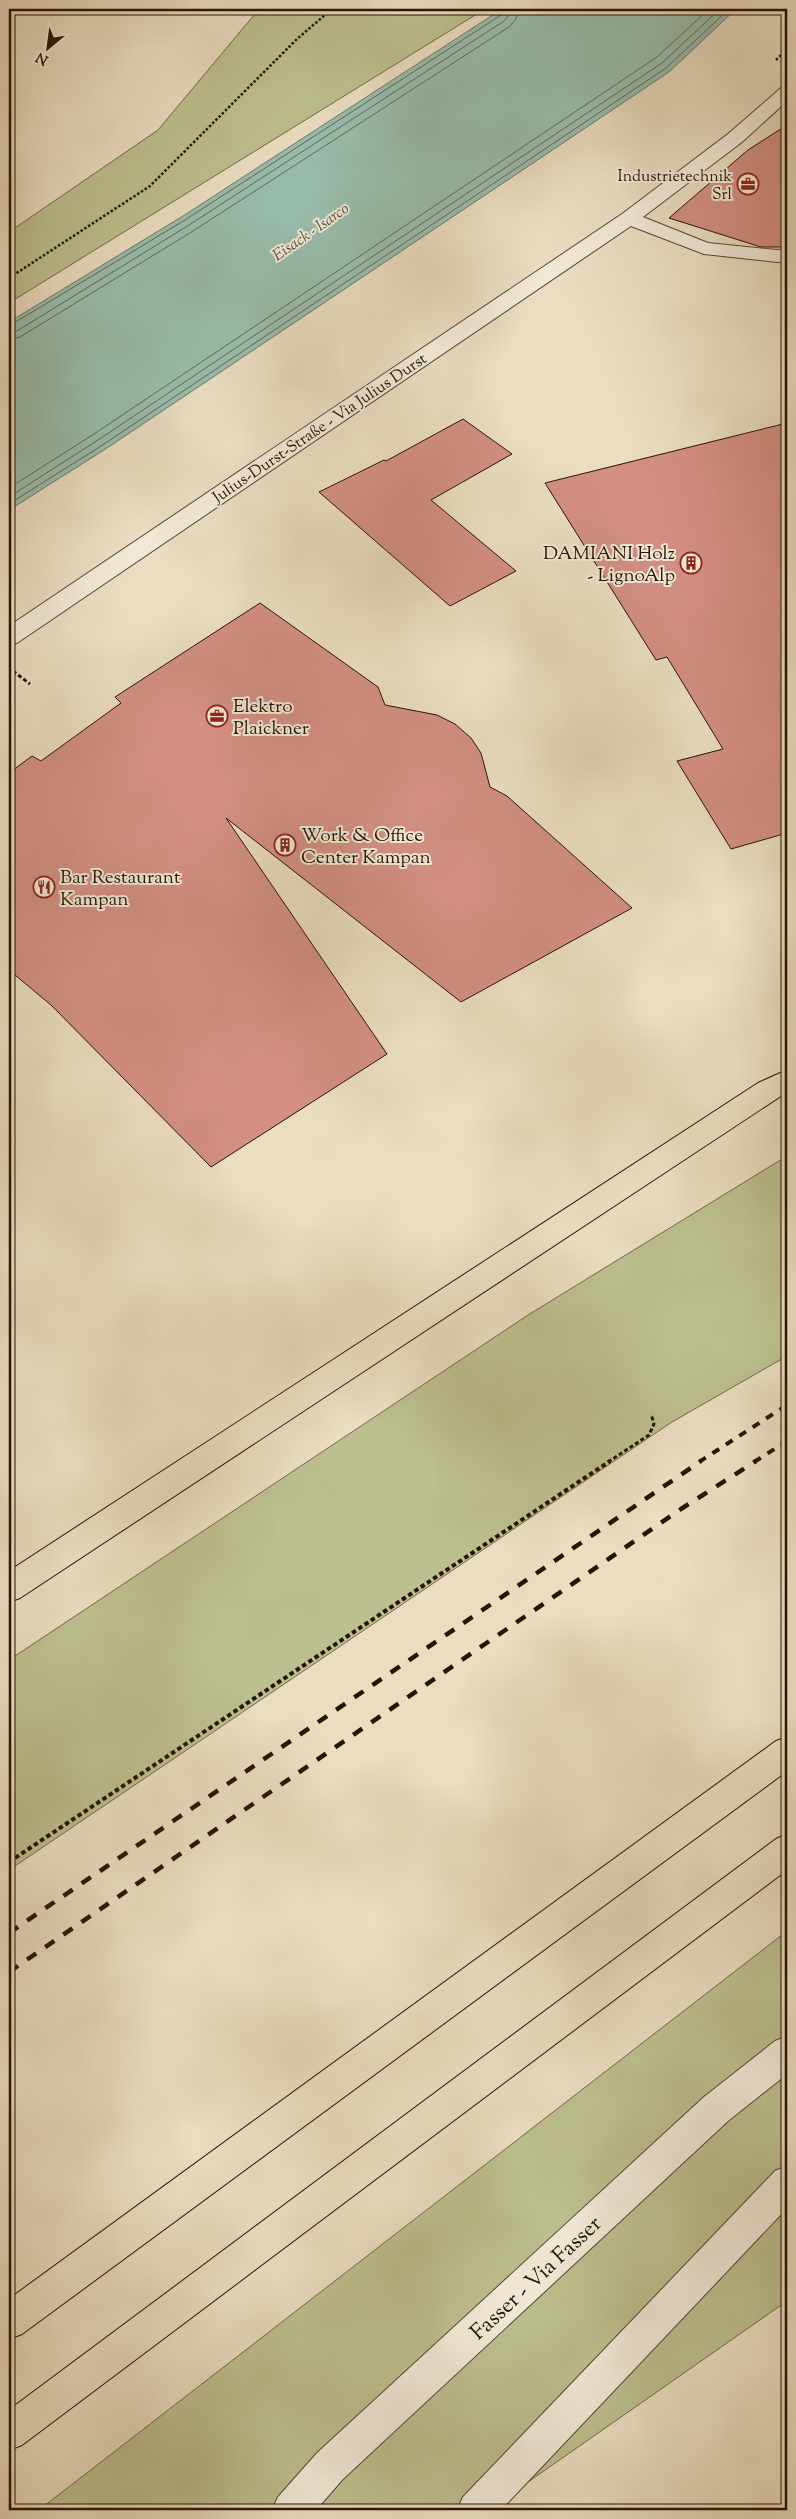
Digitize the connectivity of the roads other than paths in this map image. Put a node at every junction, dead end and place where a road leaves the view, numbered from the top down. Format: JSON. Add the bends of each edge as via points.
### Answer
{"nodes":[{"id":1,"x":787,"y":92,"type":"edge"},
{"id":2,"x":629,"y":218,"type":"junction"},
{"id":3,"x":787,"y":255,"type":"edge"},
{"id":4,"x":9,"y":636,"type":"edge"},
{"id":5,"x":787,"y":1080,"type":"edge"},
{"id":6,"x":9,"y":1588,"type":"edge"},
{"id":7,"x":787,"y":1752,"type":"edge"},
{"id":8,"x":787,"y":1850,"type":"edge"},
{"id":9,"x":787,"y":2053,"type":"edge"},
{"id":10,"x":787,"y":2184,"type":"edge"},
{"id":11,"x":9,"y":2321,"type":"edge"},
{"id":12,"x":9,"y":2432,"type":"edge"},
{"id":13,"x":291,"y":2510,"type":"edge"},
{"id":14,"x":476,"y":2510,"type":"edge"}],
"edges":[{"from":1,"to":2,"type":"street","name":"Julius-Durst-Straße - Via Julius Durst","via":[[736,138]]},
{"from":2,"to":3,"type":"street","via":[[704,248]]},
{"from":2,"to":4,"type":"street","name":"Julius-Durst-Straße - Via Julius Durst"},
{"from":5,"to":6,"type":"main road","via":[[767,1090]]},
{"from":7,"to":11,"type":"main road"},
{"from":8,"to":12,"type":"main road"},
{"from":9,"to":13,"type":"street","name":"Fasser - Via Fasser","via":[[716,2109],[330,2466]]},
{"from":10,"to":14,"type":"street"}]}
